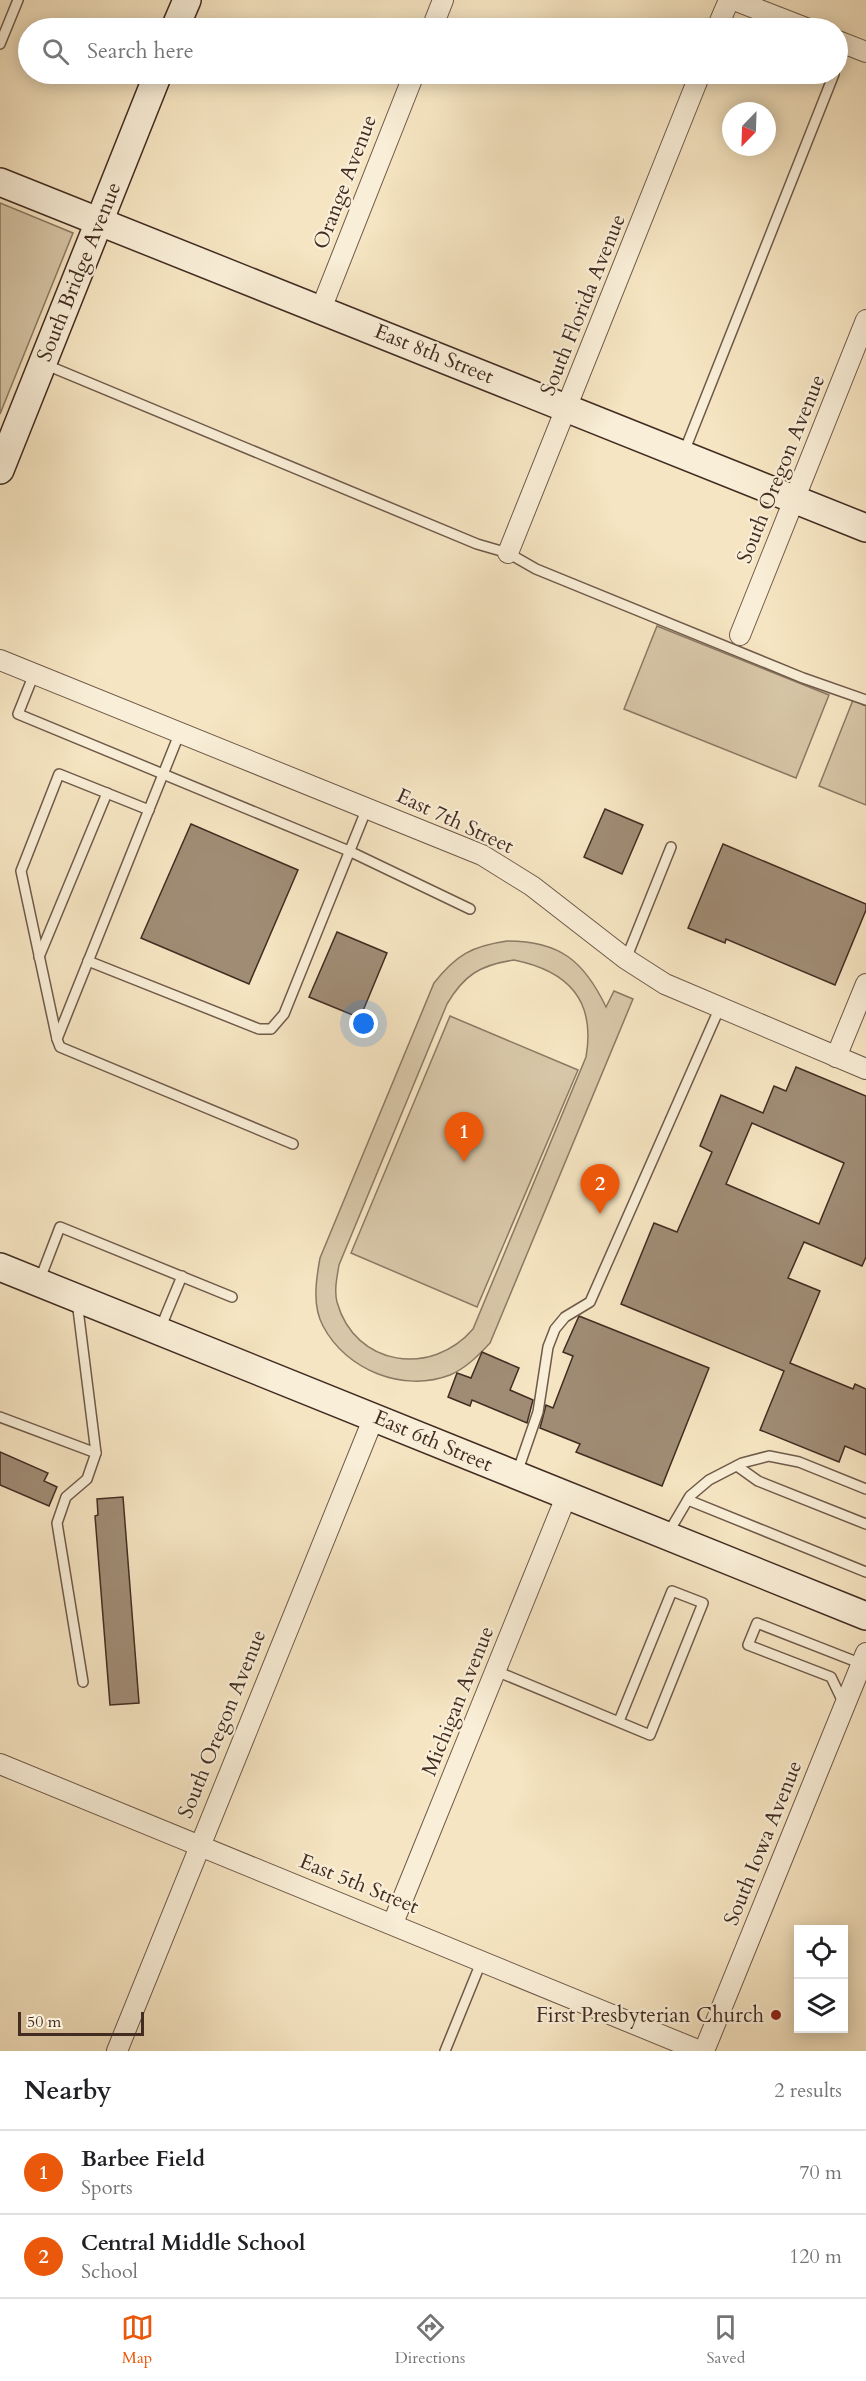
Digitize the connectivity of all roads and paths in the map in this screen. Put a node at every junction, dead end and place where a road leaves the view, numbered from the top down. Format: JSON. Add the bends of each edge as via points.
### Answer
{"nodes":[{"id":1,"x":18,"y":0,"type":"edge"},
{"id":2,"x":187,"y":0,"type":"edge"},
{"id":3,"x":443,"y":0,"type":"edge"},
{"id":4,"x":729,"y":0,"type":"edge"},
{"id":5,"x":734,"y":0,"type":"edge"},
{"id":6,"x":180,"y":18,"type":"edge"},
{"id":7,"x":436,"y":18,"type":"edge"},
{"id":8,"x":721,"y":18,"type":"edge"},
{"id":9,"x":780,"y":18,"type":"edge"},
{"id":10,"x":0,"y":44,"type":"edge"},
{"id":11,"x":848,"y":44,"type":"edge"},
{"id":12,"x":866,"y":52,"type":"edge"},
{"id":13,"x":154,"y":84,"type":"edge"},
{"id":14,"x":410,"y":84,"type":"edge"},
{"id":15,"x":696,"y":84,"type":"edge"},
{"id":16,"x":830,"y":84,"type":"edge"},
{"id":17,"x":0,"y":182,"type":"edge"},
{"id":18,"x":99,"y":221,"type":"junction"},
{"id":19,"x":321,"y":309,"type":"junction"},
{"id":20,"x":866,"y":320,"type":"edge"},
{"id":21,"x":42,"y":364,"type":"junction"},
{"id":22,"x":568,"y":407,"type":"junction"},
{"id":23,"x":683,"y":454,"type":"junction"},
{"id":24,"x":0,"y":470,"type":"edge"},
{"id":25,"x":795,"y":498,"type":"junction"},
{"id":26,"x":866,"y":528,"type":"edge"},
{"id":27,"x":508,"y":553,"type":"junction"},
{"id":28,"x":740,"y":635,"type":"dead end"},
{"id":29,"x":0,"y":660,"type":"edge"},
{"id":30,"x":34,"y":674,"type":"junction"},
{"id":31,"x":866,"y":700,"type":"edge"},
{"id":32,"x":180,"y":732,"type":"junction"},
{"id":33,"x":163,"y":773,"type":"junction"},
{"id":34,"x":107,"y":793,"type":"junction"},
{"id":35,"x":367,"y":808,"type":"junction"},
{"id":36,"x":149,"y":810,"type":"junction"},
{"id":37,"x":671,"y":847,"type":"dead end"},
{"id":38,"x":349,"y":851,"type":"junction"},
{"id":39,"x":470,"y":909,"type":"dead end"},
{"id":40,"x":39,"y":957,"type":"junction"},
{"id":41,"x":626,"y":959,"type":"junction"},
{"id":42,"x":88,"y":961,"type":"junction"},
{"id":43,"x":866,"y":984,"type":"edge"},
{"id":44,"x":720,"y":1007,"type":"junction"},
{"id":45,"x":57,"y":1039,"type":"junction"},
{"id":46,"x":836,"y":1057,"type":"junction"},
{"id":47,"x":866,"y":1069,"type":"edge"},
{"id":48,"x":293,"y":1144,"type":"dead end"},
{"id":49,"x":0,"y":1268,"type":"edge"},
{"id":50,"x":182,"y":1276,"type":"junction"},
{"id":51,"x":39,"y":1284,"type":"junction"},
{"id":52,"x":232,"y":1296,"type":"dead end"},
{"id":53,"x":77,"y":1299,"type":"junction"},
{"id":54,"x":160,"y":1330,"type":"junction"},
{"id":55,"x":0,"y":1417,"type":"edge"},
{"id":56,"x":374,"y":1417,"type":"junction"},
{"id":57,"x":96,"y":1453,"type":"junction"},
{"id":58,"x":737,"y":1466,"type":"junction"},
{"id":59,"x":516,"y":1476,"type":"junction"},
{"id":60,"x":866,"y":1489,"type":"edge"},
{"id":61,"x":566,"y":1497,"type":"junction"},
{"id":62,"x":688,"y":1500,"type":"junction"},
{"id":63,"x":866,"y":1524,"type":"edge"},
{"id":64,"x":666,"y":1536,"type":"junction"},
{"id":65,"x":866,"y":1572,"type":"edge"},
{"id":66,"x":866,"y":1616,"type":"edge"},
{"id":67,"x":864,"y":1658,"type":"edge"},
{"id":68,"x":496,"y":1671,"type":"junction"},
{"id":69,"x":83,"y":1682,"type":"dead end"},
{"id":70,"x":844,"y":1706,"type":"junction"},
{"id":71,"x":619,"y":1721,"type":"junction"},
{"id":72,"x":0,"y":1764,"type":"edge"},
{"id":73,"x":199,"y":1845,"type":"junction"},
{"id":74,"x":393,"y":1923,"type":"junction"},
{"id":75,"x":482,"y":1960,"type":"junction"},
{"id":76,"x":117,"y":2051,"type":"edge"},
{"id":77,"x":445,"y":2051,"type":"edge"},
{"id":78,"x":702,"y":2051,"type":"edge"}],
"edges":[{"from":1,"to":10,"type":"lane"},
{"from":2,"to":6,"type":"street"},
{"from":3,"to":7,"type":"street"},
{"from":4,"to":8,"type":"street"},
{"from":5,"to":9,"type":"street"},
{"from":11,"to":12,"type":"street"},
{"from":13,"to":18,"type":"street","name":"South Bridge Avenue"},
{"from":14,"to":19,"type":"street","name":"Orange Avenue"},
{"from":15,"to":22,"type":"street","name":"South Florida Avenue"},
{"from":16,"to":23,"type":"lane"},
{"from":17,"to":18,"type":"street","name":"East 8th Street"},
{"from":18,"to":19,"type":"street","name":"East 8th Street"},
{"from":18,"to":21,"type":"street","name":"South Bridge Avenue"},
{"from":19,"to":22,"type":"street","name":"East 8th Street"},
{"from":20,"to":25,"type":"street","name":"South Oregon Avenue"},
{"from":21,"to":24,"type":"street","name":"South Bridge Avenue"},
{"from":21,"to":27,"type":"lane","via":[[477,544]]},
{"from":22,"to":23,"type":"street","name":"East 8th Street"},
{"from":22,"to":27,"type":"street","name":"South Florida Avenue"},
{"from":23,"to":25,"type":"street","name":"East 8th Street"},
{"from":25,"to":26,"type":"street","name":"East 8th Street"},
{"from":25,"to":28,"type":"street","name":"South Oregon Avenue"},
{"from":27,"to":31,"type":"lane","via":[[536,569]]},
{"from":29,"to":30,"type":"street","name":"East 7th Street"},
{"from":30,"to":32,"type":"street","name":"East 7th Street"},
{"from":30,"to":33,"type":"lane","via":[[18,714]]},
{"from":32,"to":33,"type":"lane"},
{"from":32,"to":35,"type":"street","name":"East 7th Street"},
{"from":33,"to":36,"type":"lane"},
{"from":33,"to":38,"type":"lane"},
{"from":34,"to":36,"type":"lane"},
{"from":34,"to":40,"type":"lane"},
{"from":34,"to":40,"type":"lane","via":[[59,774],[21,870]]},
{"from":35,"to":38,"type":"lane"},
{"from":35,"to":41,"type":"street","name":"East 7th Street","via":[[482,855],[532,886]]},
{"from":36,"to":42,"type":"lane"},
{"from":37,"to":41,"type":"lane"},
{"from":38,"to":39,"type":"lane"},
{"from":38,"to":42,"type":"lane","via":[[284,1014],[271,1029],[259,1029]]},
{"from":40,"to":45,"type":"lane"},
{"from":41,"to":44,"type":"street","name":"East 7th Street","via":[[665,984]]},
{"from":42,"to":45,"type":"lane"},
{"from":43,"to":46,"type":"street"},
{"from":44,"to":46,"type":"street","name":"East 7th Street"},
{"from":44,"to":59,"type":"lane","via":[[590,1302],[565,1317],[555,1329],[548,1347],[538,1412]]},
{"from":45,"to":48,"type":"lane","via":[[60,1047]]},
{"from":46,"to":47,"type":"street","name":"East 7th Street"},
{"from":49,"to":51,"type":"street","name":"East 6th Street"},
{"from":50,"to":51,"type":"lane","via":[[60,1227]]},
{"from":50,"to":52,"type":"lane"},
{"from":50,"to":54,"type":"lane"},
{"from":51,"to":53,"type":"street","name":"East 6th Street"},
{"from":53,"to":54,"type":"street","name":"East 6th Street"},
{"from":53,"to":57,"type":"lane"},
{"from":54,"to":56,"type":"street","name":"East 6th Street"},
{"from":55,"to":57,"type":"lane"},
{"from":56,"to":59,"type":"street","name":"East 6th Street"},
{"from":56,"to":73,"type":"street","name":"South Oregon Avenue"},
{"from":57,"to":69,"type":"lane","via":[[87,1479],[66,1497],[57,1523]]},
{"from":58,"to":60,"type":"lane","via":[[769,1456],[799,1462]]},
{"from":58,"to":62,"type":"lane","via":[[709,1480]]},
{"from":58,"to":63,"type":"lane","via":[[758,1481]]},
{"from":59,"to":61,"type":"street","name":"East 6th Street"},
{"from":61,"to":64,"type":"street","name":"East 6th Street"},
{"from":61,"to":68,"type":"street","name":"Michigan Avenue"},
{"from":62,"to":64,"type":"lane"},
{"from":62,"to":65,"type":"lane"},
{"from":64,"to":66,"type":"street","name":"East 6th Street"},
{"from":67,"to":70,"type":"street","name":"South Iowa Avenue"},
{"from":67,"to":70,"type":"lane","via":[[757,1623],[748,1645],[831,1677]]},
{"from":68,"to":71,"type":"lane"},
{"from":68,"to":74,"type":"street","name":"Michigan Avenue"},
{"from":70,"to":78,"type":"street","name":"South Iowa Avenue"},
{"from":71,"to":71,"type":"lane","via":[[650,1734],[703,1603],[672,1591]]},
{"from":72,"to":73,"type":"street","name":"East 5th Street"},
{"from":73,"to":74,"type":"street","name":"East 5th Street"},
{"from":73,"to":76,"type":"street","name":"South Oregon Avenue"},
{"from":74,"to":75,"type":"street","name":"East 5th Street"},
{"from":75,"to":77,"type":"lane"},
{"from":75,"to":78,"type":"street","name":"East 5th Street"}]}
